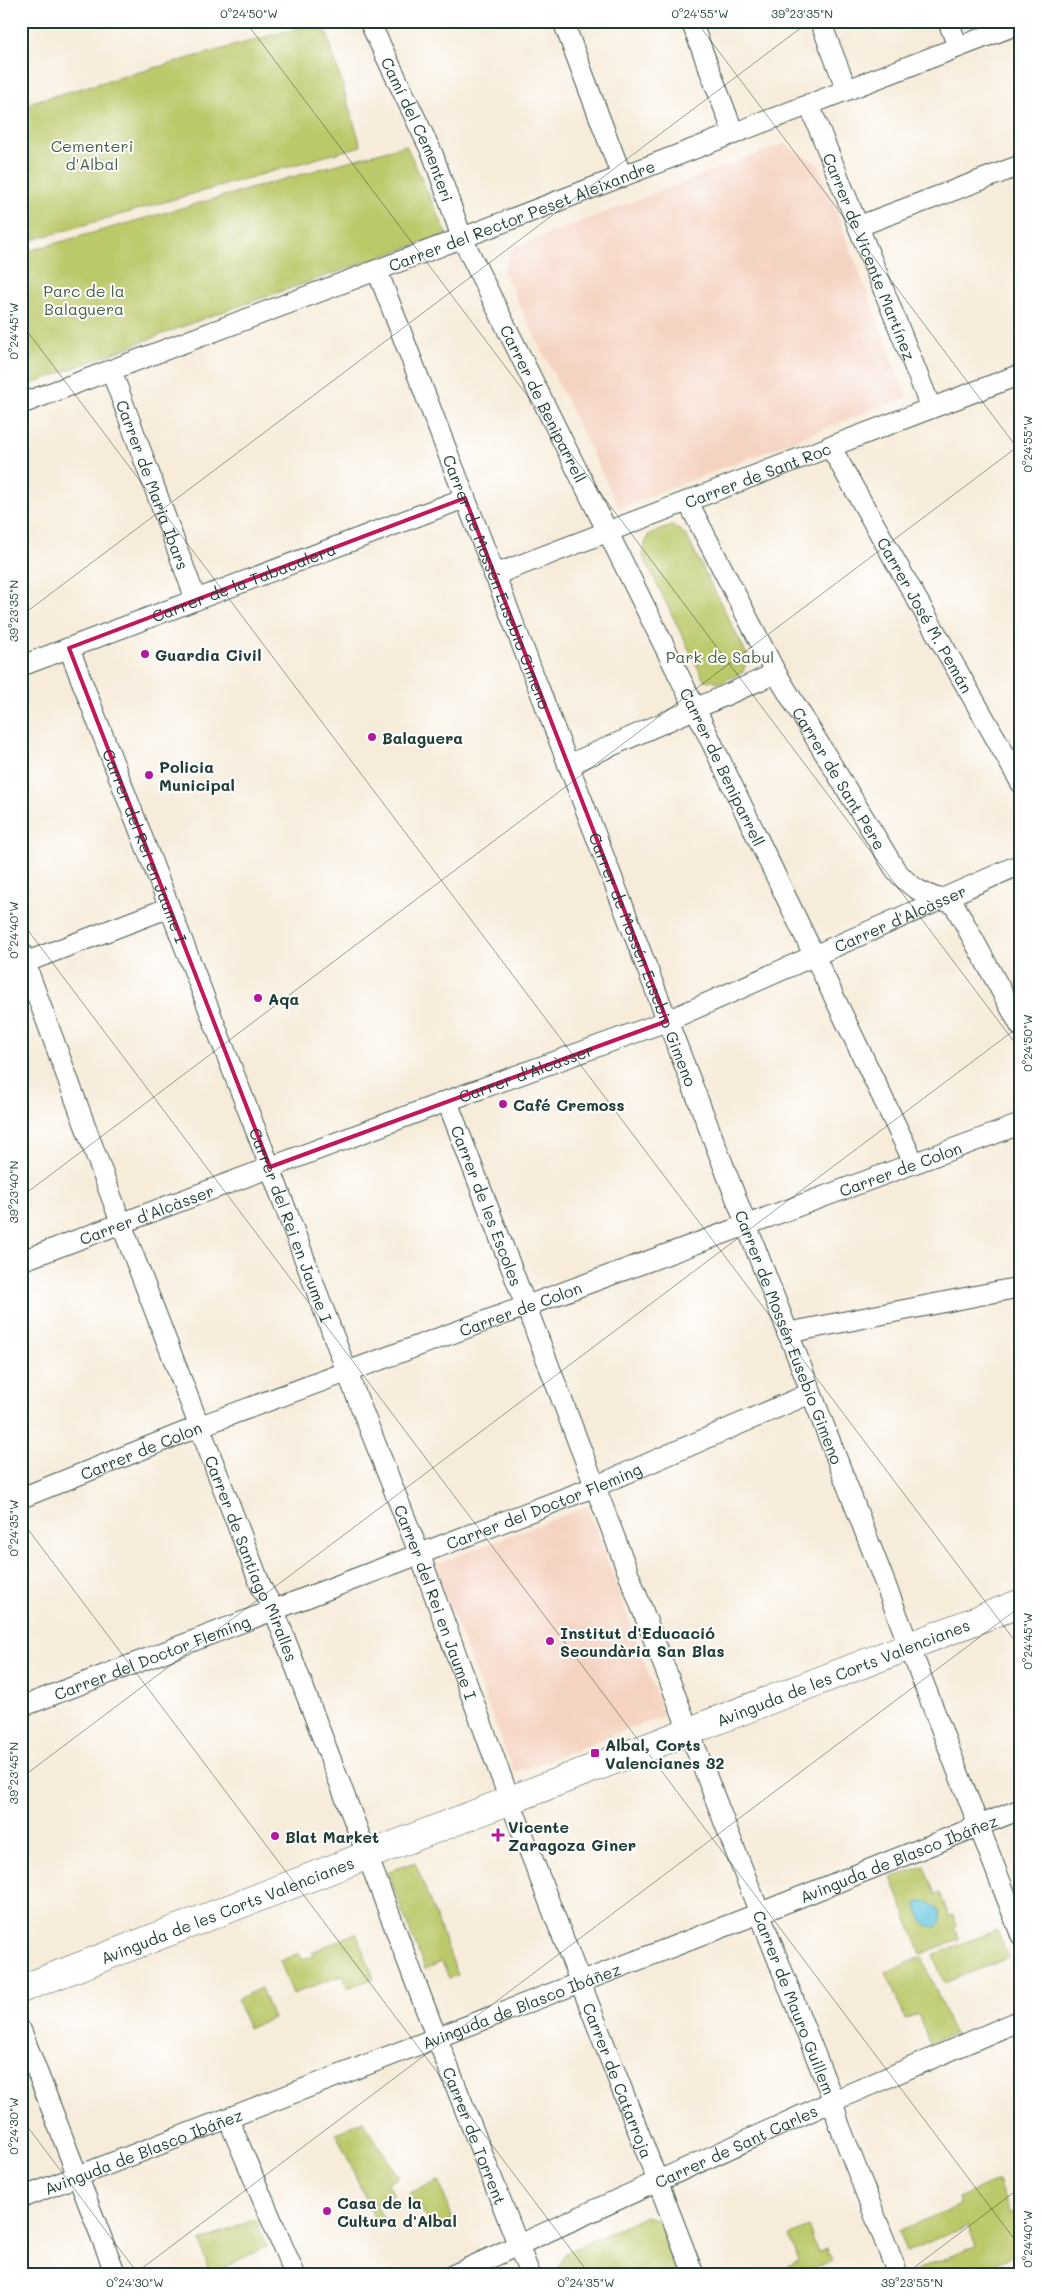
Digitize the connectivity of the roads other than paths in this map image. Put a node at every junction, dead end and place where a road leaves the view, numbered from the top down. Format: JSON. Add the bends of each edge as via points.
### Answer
{"nodes":[{"id":1,"x":563,"y":21,"type":"edge"},
{"id":2,"x":691,"y":21,"type":"edge"},
{"id":3,"x":820,"y":21,"type":"edge"},
{"id":4,"x":948,"y":21,"type":"edge"},
{"id":5,"x":375,"y":23,"type":"edge"},
{"id":6,"x":1021,"y":23,"type":"edge"},
{"id":7,"x":958,"y":47,"type":"junction"},
{"id":8,"x":847,"y":90,"type":"junction"},
{"id":9,"x":809,"y":104,"type":"junction"},
{"id":10,"x":734,"y":134,"type":"junction"},
{"id":11,"x":1021,"y":165,"type":"edge"},
{"id":12,"x":622,"y":176,"type":"junction"},
{"id":13,"x":859,"y":226,"type":"junction"},
{"id":14,"x":462,"y":238,"type":"junction"},
{"id":15,"x":377,"y":270,"type":"junction"},
{"id":16,"x":111,"y":370,"type":"junction"},
{"id":17,"x":1020,"y":375,"type":"edge"},
{"id":18,"x":21,"y":404,"type":"edge"},
{"id":19,"x":931,"y":408,"type":"junction"},
{"id":20,"x":830,"y":446,"type":"junction"},
{"id":21,"x":465,"y":498,"type":"junction"},
{"id":22,"x":688,"y":502,"type":"junction"},
{"id":23,"x":606,"y":532,"type":"junction"},
{"id":24,"x":494,"y":575,"type":"junction"},
{"id":25,"x":196,"y":600,"type":"junction"},
{"id":26,"x":69,"y":648,"type":"junction"},
{"id":27,"x":21,"y":666,"type":"edge"},
{"id":28,"x":776,"y":673,"type":"junction"},
{"id":29,"x":695,"y":708,"type":"junction"},
{"id":30,"x":568,"y":765,"type":"junction"},
{"id":31,"x":1021,"y":784,"type":"edge"},
{"id":32,"x":1021,"y":864,"type":"edge"},
{"id":33,"x":938,"y":899,"type":"junction"},
{"id":34,"x":168,"y":908,"type":"junction"},
{"id":35,"x":814,"y":954,"type":"junction"},
{"id":36,"x":23,"y":959,"type":"edge"},
{"id":37,"x":667,"y":1021,"type":"junction"},
{"id":38,"x":1021,"y":1027,"type":"edge"},
{"id":39,"x":447,"y":1101,"type":"junction"},
{"id":40,"x":1021,"y":1124,"type":"edge"},
{"id":41,"x":914,"y":1163,"type":"junction"},
{"id":42,"x":270,"y":1167,"type":"junction"},
{"id":43,"x":121,"y":1223,"type":"junction"},
{"id":44,"x":746,"y":1225,"type":"junction"},
{"id":45,"x":21,"y":1262,"type":"edge"},
{"id":46,"x":1021,"y":1287,"type":"edge"},
{"id":47,"x":527,"y":1306,"type":"junction"},
{"id":48,"x":787,"y":1333,"type":"junction"},
{"id":49,"x":347,"y":1372,"type":"junction"},
{"id":50,"x":811,"y":1393,"type":"junction"},
{"id":51,"x":200,"y":1426,"type":"junction"},
{"id":52,"x":594,"y":1487,"type":"junction"},
{"id":53,"x":21,"y":1498,"type":"edge"},
{"id":54,"x":419,"y":1553,"type":"junction"},
{"id":55,"x":1021,"y":1603,"type":"edge"},
{"id":56,"x":274,"y":1610,"type":"junction"},
{"id":57,"x":909,"y":1648,"type":"junction"},
{"id":58,"x":21,"y":1707,"type":"edge"},
{"id":59,"x":689,"y":1732,"type":"junction"},
{"id":60,"x":510,"y":1801,"type":"junction"},
{"id":61,"x":1021,"y":1809,"type":"edge"},
{"id":62,"x":977,"y":1825,"type":"junction"},
{"id":63,"x":367,"y":1855,"type":"junction"},
{"id":64,"x":760,"y":1913,"type":"junction"},
{"id":65,"x":1021,"y":1935,"type":"edge"},
{"id":66,"x":581,"y":1981,"type":"junction"},
{"id":67,"x":21,"y":1989,"type":"edge"},
{"id":68,"x":1021,"y":2020,"type":"edge"},
{"id":69,"x":21,"y":2030,"type":"edge"},
{"id":70,"x":437,"y":2037,"type":"junction"},
{"id":71,"x":833,"y":2100,"type":"junction"},
{"id":72,"x":232,"y":2130,"type":"dead end"},
{"id":73,"x":77,"y":2176,"type":"junction"},
{"id":74,"x":657,"y":2182,"type":"junction"},
{"id":75,"x":21,"y":2198,"type":"edge"},
{"id":76,"x":519,"y":2245,"type":"junction"},
{"id":77,"x":116,"y":2275,"type":"edge"},
{"id":78,"x":295,"y":2275,"type":"edge"},
{"id":79,"x":453,"y":2275,"type":"edge"},
{"id":80,"x":530,"y":2275,"type":"edge"},
{"id":81,"x":694,"y":2275,"type":"edge"},
{"id":82,"x":898,"y":2275,"type":"edge"}],
"edges":[{"from":1,"to":12,"type":"street"},
{"from":2,"to":10,"type":"street"},
{"from":3,"to":8,"type":"street"},
{"from":4,"to":7,"type":"street"},
{"from":5,"to":14,"type":"street","name":"Camí del Cementeri","via":[[433,155]]},
{"from":6,"to":7,"type":"street","name":"Carrer del Rector Peset Aleixandre"},
{"from":7,"to":8,"type":"street","name":"Carrer del Rector Peset Aleixandre"},
{"from":8,"to":9,"type":"street","name":"Carrer del Rector Peset Aleixandre"},
{"from":9,"to":10,"type":"street","name":"Carrer del Rector Peset Aleixandre"},
{"from":9,"to":13,"type":"street","name":"Carrer de Vicente Martínez"},
{"from":10,"to":12,"type":"street","name":"Carrer del Rector Peset Aleixandre"},
{"from":11,"to":13,"type":"street"},
{"from":12,"to":14,"type":"street","name":"Carrer del Rector Peset Aleixandre"},
{"from":13,"to":19,"type":"street","name":"Carrer de Vicente Martínez"},
{"from":14,"to":15,"type":"street","name":"Carrer del Rector Peset Aleixandre"},
{"from":14,"to":23,"type":"street","name":"Carrer de Beniparrell"},
{"from":15,"to":16,"type":"street","name":"Carrer del Rector Peset Aleixandre"},
{"from":15,"to":21,"type":"street","name":"Carrer de Mossén Eusebio Gimeno"},
{"from":16,"to":18,"type":"street","name":"Carrer del Rector Peset Aleixandre"},
{"from":16,"to":25,"type":"street","name":"Carrer de Maria Ibars"},
{"from":17,"to":19,"type":"street","name":"Carrer de Sant Roc"},
{"from":19,"to":20,"type":"street","name":"Carrer de Sant Roc"},
{"from":20,"to":22,"type":"street","name":"Carrer de Sant Roc"},
{"from":20,"to":31,"type":"street","name":"Carrer José M. Pemán"},
{"from":21,"to":24,"type":"street","name":"Carrer de Mossén Eusebio Gimeno"},
{"from":21,"to":25,"type":"street","name":"Carrer de la Tabacalera"},
{"from":22,"to":23,"type":"street","name":"Carrer de Sant Roc"},
{"from":22,"to":28,"type":"street","name":"Carrer de Sant Pere"},
{"from":23,"to":24,"type":"street","name":"Carrer de Sant Roc"},
{"from":23,"to":29,"type":"street","name":"Carrer de Beniparrell"},
{"from":24,"to":30,"type":"street","name":"Carrer de Mossén Eusebio Gimeno"},
{"from":25,"to":26,"type":"street","name":"Carrer de la Tabacalera"},
{"from":26,"to":27,"type":"street","name":"Carrer de la Tabacalera"},
{"from":26,"to":34,"type":"street","name":"Carrer del Rei en Jaume I"},
{"from":28,"to":29,"type":"street"},
{"from":28,"to":33,"type":"street","name":"Carrer de Sant Pere","via":[[895,869],[919,892]]},
{"from":29,"to":30,"type":"street"},
{"from":29,"to":35,"type":"street","name":"Carrer de Beniparrell"},
{"from":30,"to":37,"type":"street","name":"Carrer de Mossén Eusebio Gimeno"},
{"from":32,"to":33,"type":"street","name":"Carrer d'Alcàsser"},
{"from":33,"to":35,"type":"street","name":"Carrer d'Alcàsser"},
{"from":33,"to":38,"type":"street","name":"Carrer de Sant Pere","via":[[954,904]]},
{"from":34,"to":36,"type":"street"},
{"from":34,"to":42,"type":"street","name":"Carrer del Rei en Jaume I"},
{"from":35,"to":37,"type":"street","name":"Carrer d'Alcàsser"},
{"from":35,"to":41,"type":"street","name":"Carrer de Beniparrell"},
{"from":36,"to":43,"type":"street","name":"Carrer de Santiago Miralles"},
{"from":37,"to":39,"type":"street","name":"Carrer d'Alcàsser"},
{"from":37,"to":44,"type":"street","name":"Carrer de Mossén Eusebio Gimeno"},
{"from":39,"to":42,"type":"street","name":"Carrer d'Alcàsser"},
{"from":39,"to":47,"type":"street","name":"Carrer de les Escoles"},
{"from":40,"to":41,"type":"street","name":"Carrer de Colon"},
{"from":41,"to":44,"type":"street","name":"Carrer de Colon"},
{"from":42,"to":43,"type":"street","name":"Carrer d'Alcàsser"},
{"from":42,"to":49,"type":"street","name":"Carrer del Rei en Jaume I"},
{"from":43,"to":45,"type":"street","name":"Carrer d'Alcàsser"},
{"from":43,"to":51,"type":"street","name":"Carrer de Santiago Miralles"},
{"from":44,"to":47,"type":"street","name":"Carrer de Colon"},
{"from":44,"to":48,"type":"street","name":"Carrer de Mossén Eusebio Gimeno"},
{"from":46,"to":48,"type":"street"},
{"from":47,"to":49,"type":"street","name":"Carrer de Colon"},
{"from":47,"to":52,"type":"street","name":"Carrer de les Escoles"},
{"from":48,"to":50,"type":"street","name":"Carrer de Mossén Eusebio Gimeno"},
{"from":49,"to":51,"type":"street","name":"Carrer de Colon"},
{"from":49,"to":54,"type":"street","name":"Carrer del Rei en Jaume I"},
{"from":50,"to":52,"type":"street","name":"Carrer del Doctor Fleming"},
{"from":50,"to":57,"type":"street","name":"Carrer de Mossén Eusebio Gimeno"},
{"from":51,"to":53,"type":"street","name":"Carrer de Colon"},
{"from":51,"to":56,"type":"street","name":"Carrer de Santiago Miralles","via":[[262,1589]]},
{"from":52,"to":54,"type":"street","name":"Carrer del Doctor Fleming"},
{"from":52,"to":59,"type":"street","name":"Carrer de les Escoles"},
{"from":54,"to":56,"type":"street","name":"Carrer del Doctor Fleming"},
{"from":54,"to":60,"type":"street","name":"Carrer del Rei en Jaume I"},
{"from":55,"to":57,"type":"street","name":"Avinguda de les Corts Valencianes"},
{"from":56,"to":58,"type":"street","name":"Carrer del Doctor Fleming"},
{"from":56,"to":63,"type":"street","name":"Carrer de Santiago Miralles"},
{"from":57,"to":59,"type":"street","name":"Avinguda de les Corts Valencianes"},
{"from":57,"to":62,"type":"street","name":"Carrer de Mossén Eusebio Gimeno"},
{"from":59,"to":60,"type":"street","name":"Avinguda de les Corts Valencianes"},
{"from":59,"to":64,"type":"street","name":"Carrer de Mauro Guillem"},
{"from":60,"to":63,"type":"street","name":"Avinguda de les Corts Valencianes"},
{"from":60,"to":66,"type":"street","name":"Carrer de Catarroja"},
{"from":61,"to":62,"type":"street","name":"Avinguda de Blasco Ibáñez"},
{"from":62,"to":64,"type":"street","name":"Avinguda de Blasco Ibáñez"},
{"from":62,"to":65,"type":"street","name":"Carrer de Mossén Eusebio Gimeno"},
{"from":63,"to":67,"type":"street","name":"Avinguda de les Corts Valencianes"},
{"from":63,"to":70,"type":"street","name":"Carrer de Torrent"},
{"from":64,"to":66,"type":"street","name":"Avinguda de Blasco Ibáñez"},
{"from":64,"to":71,"type":"street","name":"Carrer de Mauro Guillem"},
{"from":66,"to":70,"type":"street","name":"Avinguda de Blasco Ibáñez"},
{"from":66,"to":74,"type":"street","name":"Carrer de Catarroja"},
{"from":68,"to":71,"type":"street","name":"Carrer de Sant Carles"},
{"from":69,"to":73,"type":"street"},
{"from":70,"to":73,"type":"street","name":"Avinguda de Blasco Ibáñez"},
{"from":70,"to":76,"type":"street","name":"Carrer de Torrent"},
{"from":71,"to":74,"type":"street","name":"Carrer de Sant Carles"},
{"from":71,"to":82,"type":"street","name":"Carrer de Mauro Guillem","via":[[839,2124]]},
{"from":72,"to":78,"type":"street"},
{"from":73,"to":75,"type":"street","name":"Avinguda de Blasco Ibáñez"},
{"from":73,"to":77,"type":"street"},
{"from":74,"to":76,"type":"street","name":"Carrer de Sant Carles"},
{"from":74,"to":81,"type":"street","name":"Carrer de Catarroja"},
{"from":76,"to":79,"type":"street","name":"Carrer de Sant Carles"},
{"from":76,"to":80,"type":"street","name":"Carrer de Torrent"}]}
